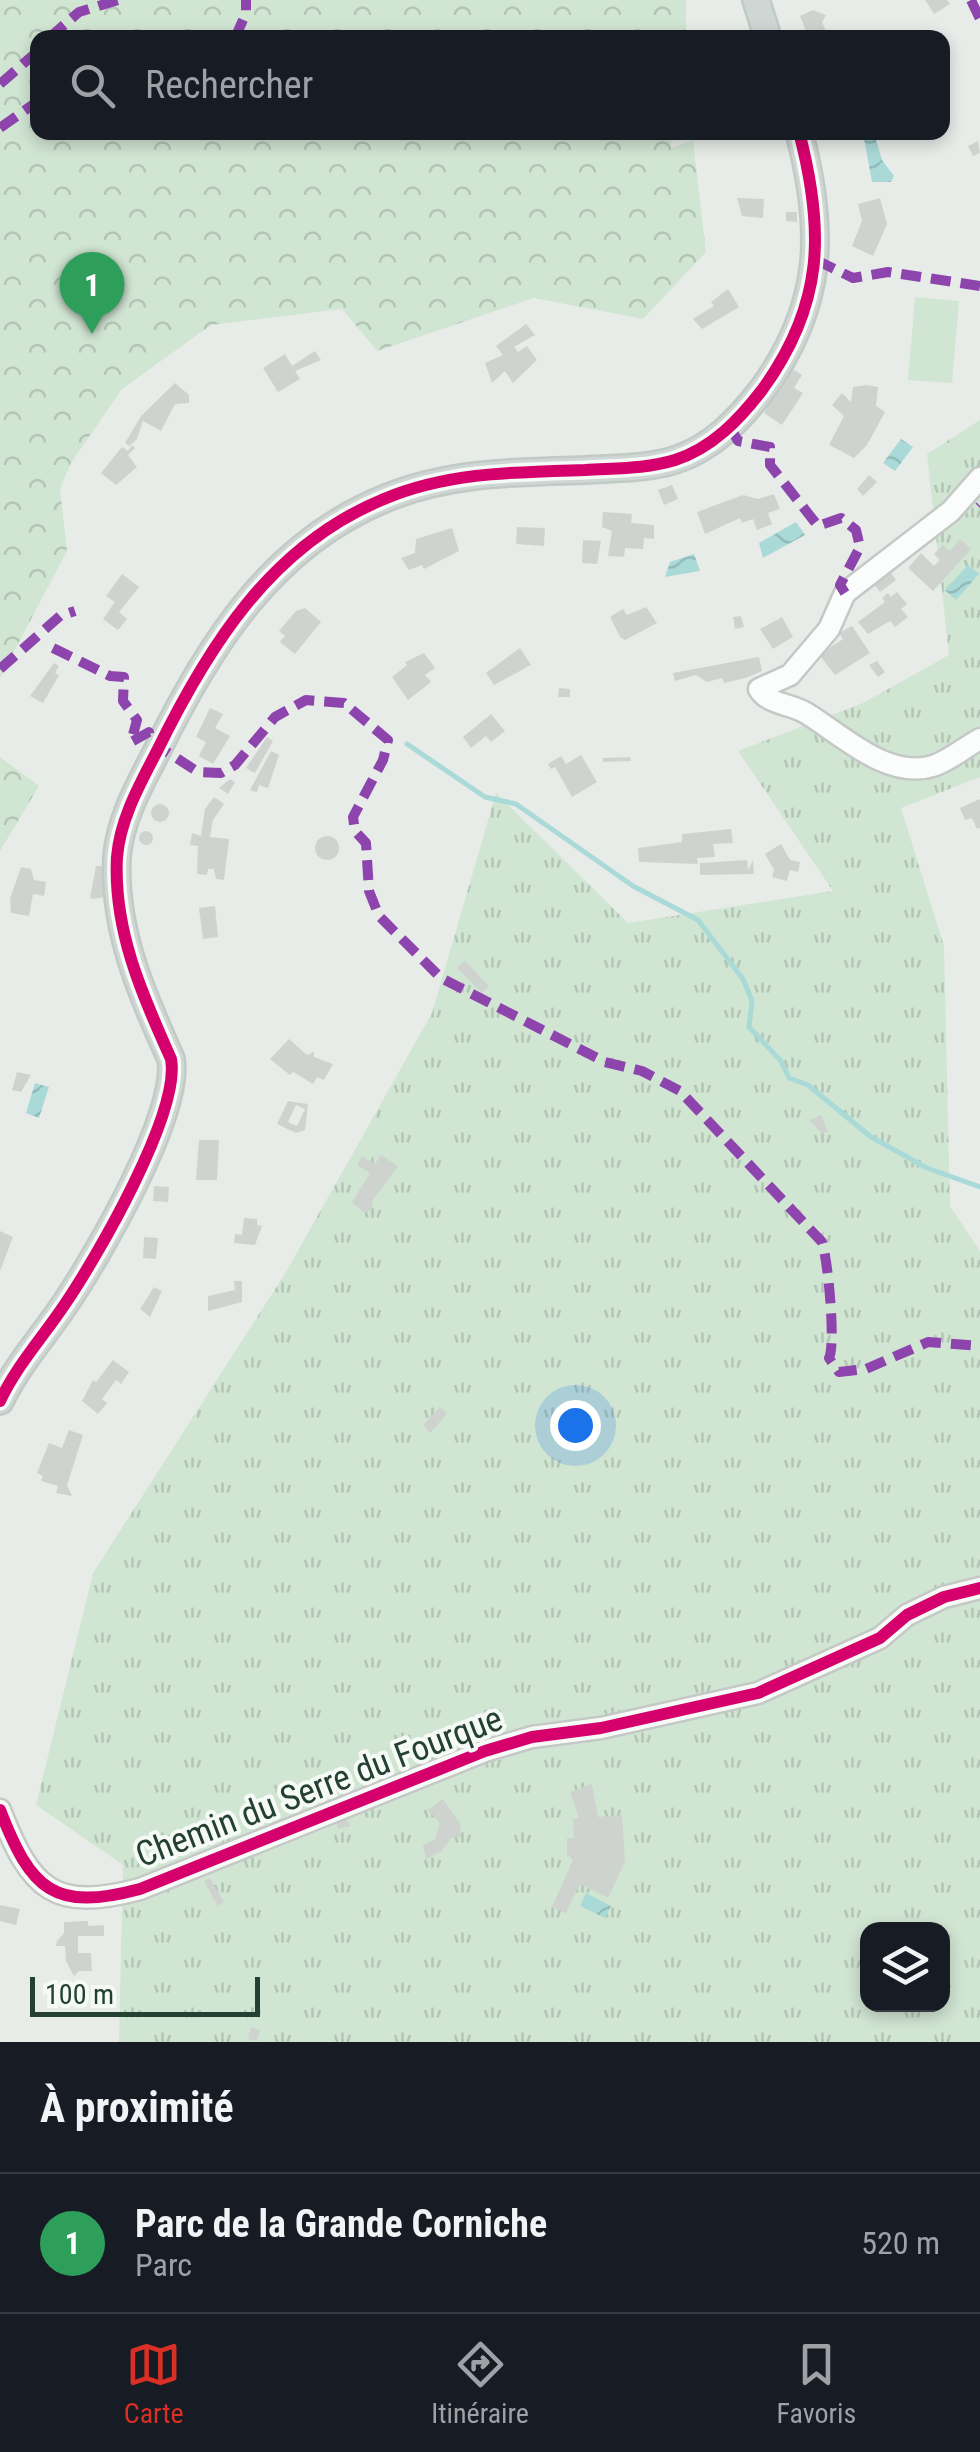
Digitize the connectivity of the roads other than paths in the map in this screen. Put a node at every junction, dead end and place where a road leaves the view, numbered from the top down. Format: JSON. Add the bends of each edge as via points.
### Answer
{"nodes":[{"id":1,"x":756,"y":0,"type":"edge"},
{"id":2,"x":765,"y":30,"type":"edge"},
{"id":3,"x":800,"y":140,"type":"edge"},
{"id":4,"x":980,"y":478,"type":"edge"},
{"id":5,"x":980,"y":739,"type":"edge"},
{"id":6,"x":0,"y":1400,"type":"edge"},
{"id":7,"x":980,"y":1588,"type":"edge"},
{"id":8,"x":0,"y":1810,"type":"edge"}],
"edges":[{"from":1,"to":2,"type":"main road"},
{"from":3,"to":6,"type":"main road","via":[[816,206],[814,277],[778,368],[730,427],[675,460],[464,476],[383,499],[300,552],[232,617],[152,761],[121,832],[118,855],[123,936],[171,1059],[170,1097],[84,1273]]},
{"from":4,"to":5,"type":"street","via":[[951,510],[845,593],[828,629],[790,675],[759,692],[905,767],[933,766]]},
{"from":7,"to":8,"type":"street","name":"Chemin du Serre du Fourque","via":[[944,1597],[880,1638],[758,1693],[532,1737],[103,1899],[55,1894],[41,1884],[24,1867]]}]}
